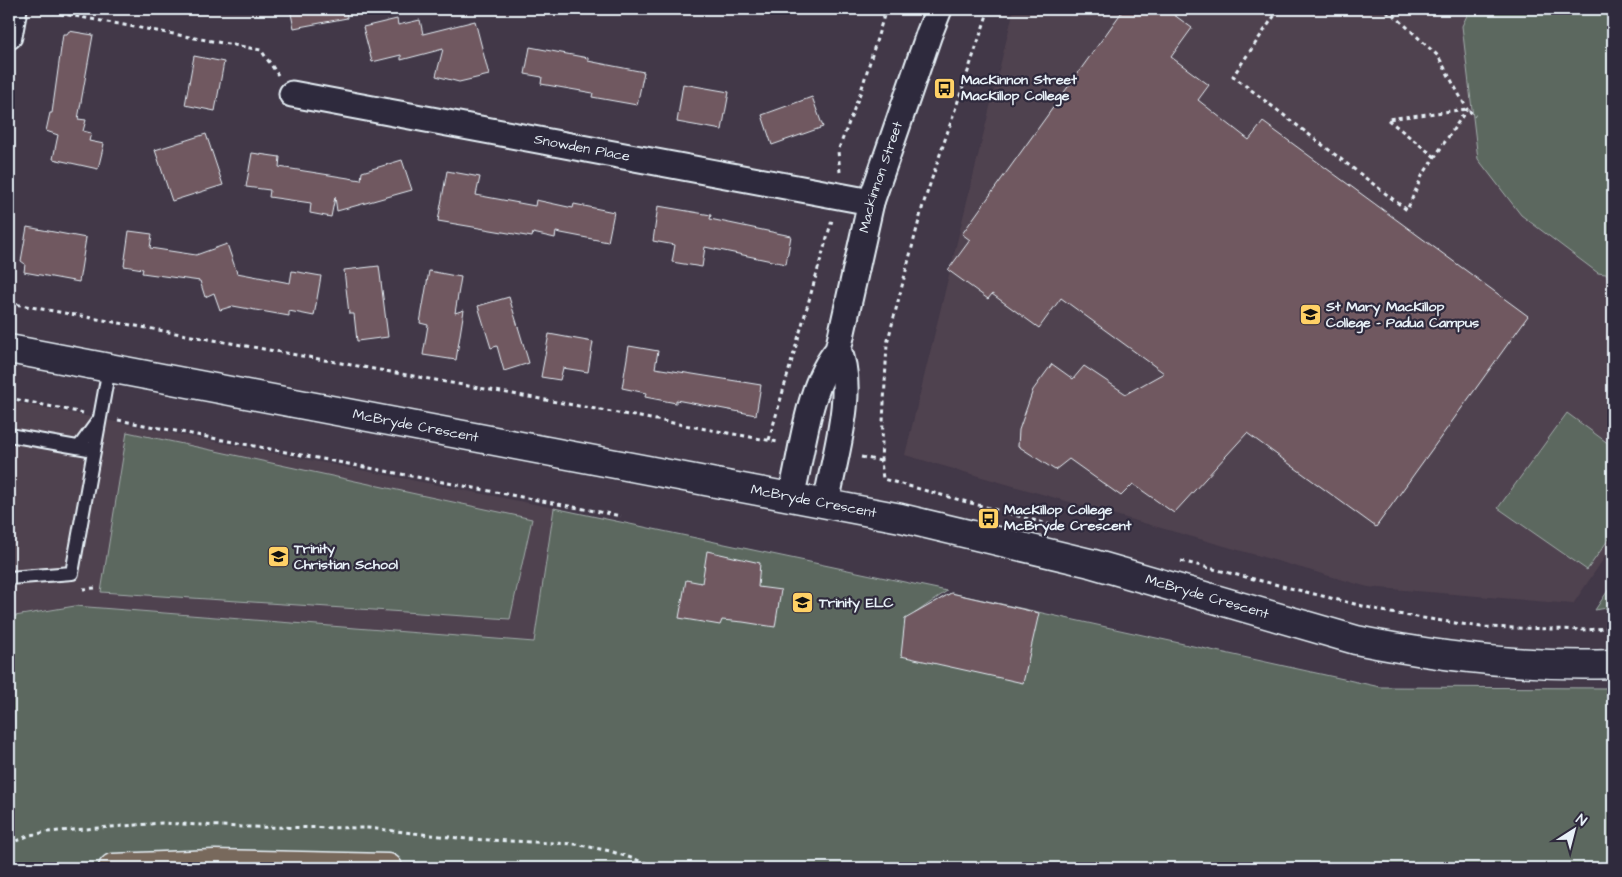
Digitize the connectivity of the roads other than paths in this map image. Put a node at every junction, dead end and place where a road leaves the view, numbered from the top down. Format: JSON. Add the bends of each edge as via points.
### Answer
{"nodes":[{"id":1,"x":14,"y":9,"type":"edge"},
{"id":2,"x":939,"y":9,"type":"edge"},
{"id":3,"x":9,"y":36,"type":"edge"},
{"id":4,"x":292,"y":94,"type":"road end"},
{"id":5,"x":872,"y":202,"type":"junction"},
{"id":6,"x":9,"y":348,"type":"edge"},
{"id":7,"x":838,"y":350,"type":"junction"},
{"id":8,"x":109,"y":368,"type":"junction"},
{"id":9,"x":100,"y":417,"type":"junction"},
{"id":10,"x":9,"y":435,"type":"edge"},
{"id":11,"x":79,"y":447,"type":"junction"},
{"id":12,"x":94,"y":450,"type":"junction"},
{"id":13,"x":791,"y":497,"type":"junction"},
{"id":14,"x":826,"y":504,"type":"junction"},
{"id":15,"x":9,"y":578,"type":"edge"},
{"id":16,"x":1613,"y":664,"type":"edge"},
{"id":17,"x":113,"y":868,"type":"edge"},
{"id":18,"x":388,"y":868,"type":"edge"}],
"edges":[{"from":1,"to":3,"type":"street"},
{"from":2,"to":5,"type":"street","name":"Mackinnon Street"},
{"from":4,"to":5,"type":"street","name":"Snowden Place"},
{"from":5,"to":7,"type":"street","name":"Mackinnon Street"},
{"from":6,"to":8,"type":"street","name":"McBryde Crescent"},
{"from":7,"to":13,"type":"street","name":"Mackinnon Street","via":[[816,387]]},
{"from":7,"to":14,"type":"street","name":"Mackinnon Street","via":[[843,359],[846,389]]},
{"from":8,"to":9,"type":"lane"},
{"from":8,"to":13,"type":"street","name":"McBryde Crescent"},
{"from":9,"to":11,"type":"lane"},
{"from":9,"to":12,"type":"lane"},
{"from":10,"to":11,"type":"lane"},
{"from":11,"to":12,"type":"lane"},
{"from":12,"to":15,"type":"lane","via":[[72,573]]},
{"from":13,"to":14,"type":"street","name":"McBryde Crescent"},
{"from":14,"to":16,"type":"street","name":"McBryde Crescent","via":[[901,518],[1090,563],[1356,640],[1471,659]]},
{"from":17,"to":18,"type":"main road","via":[[214,864]]}]}
